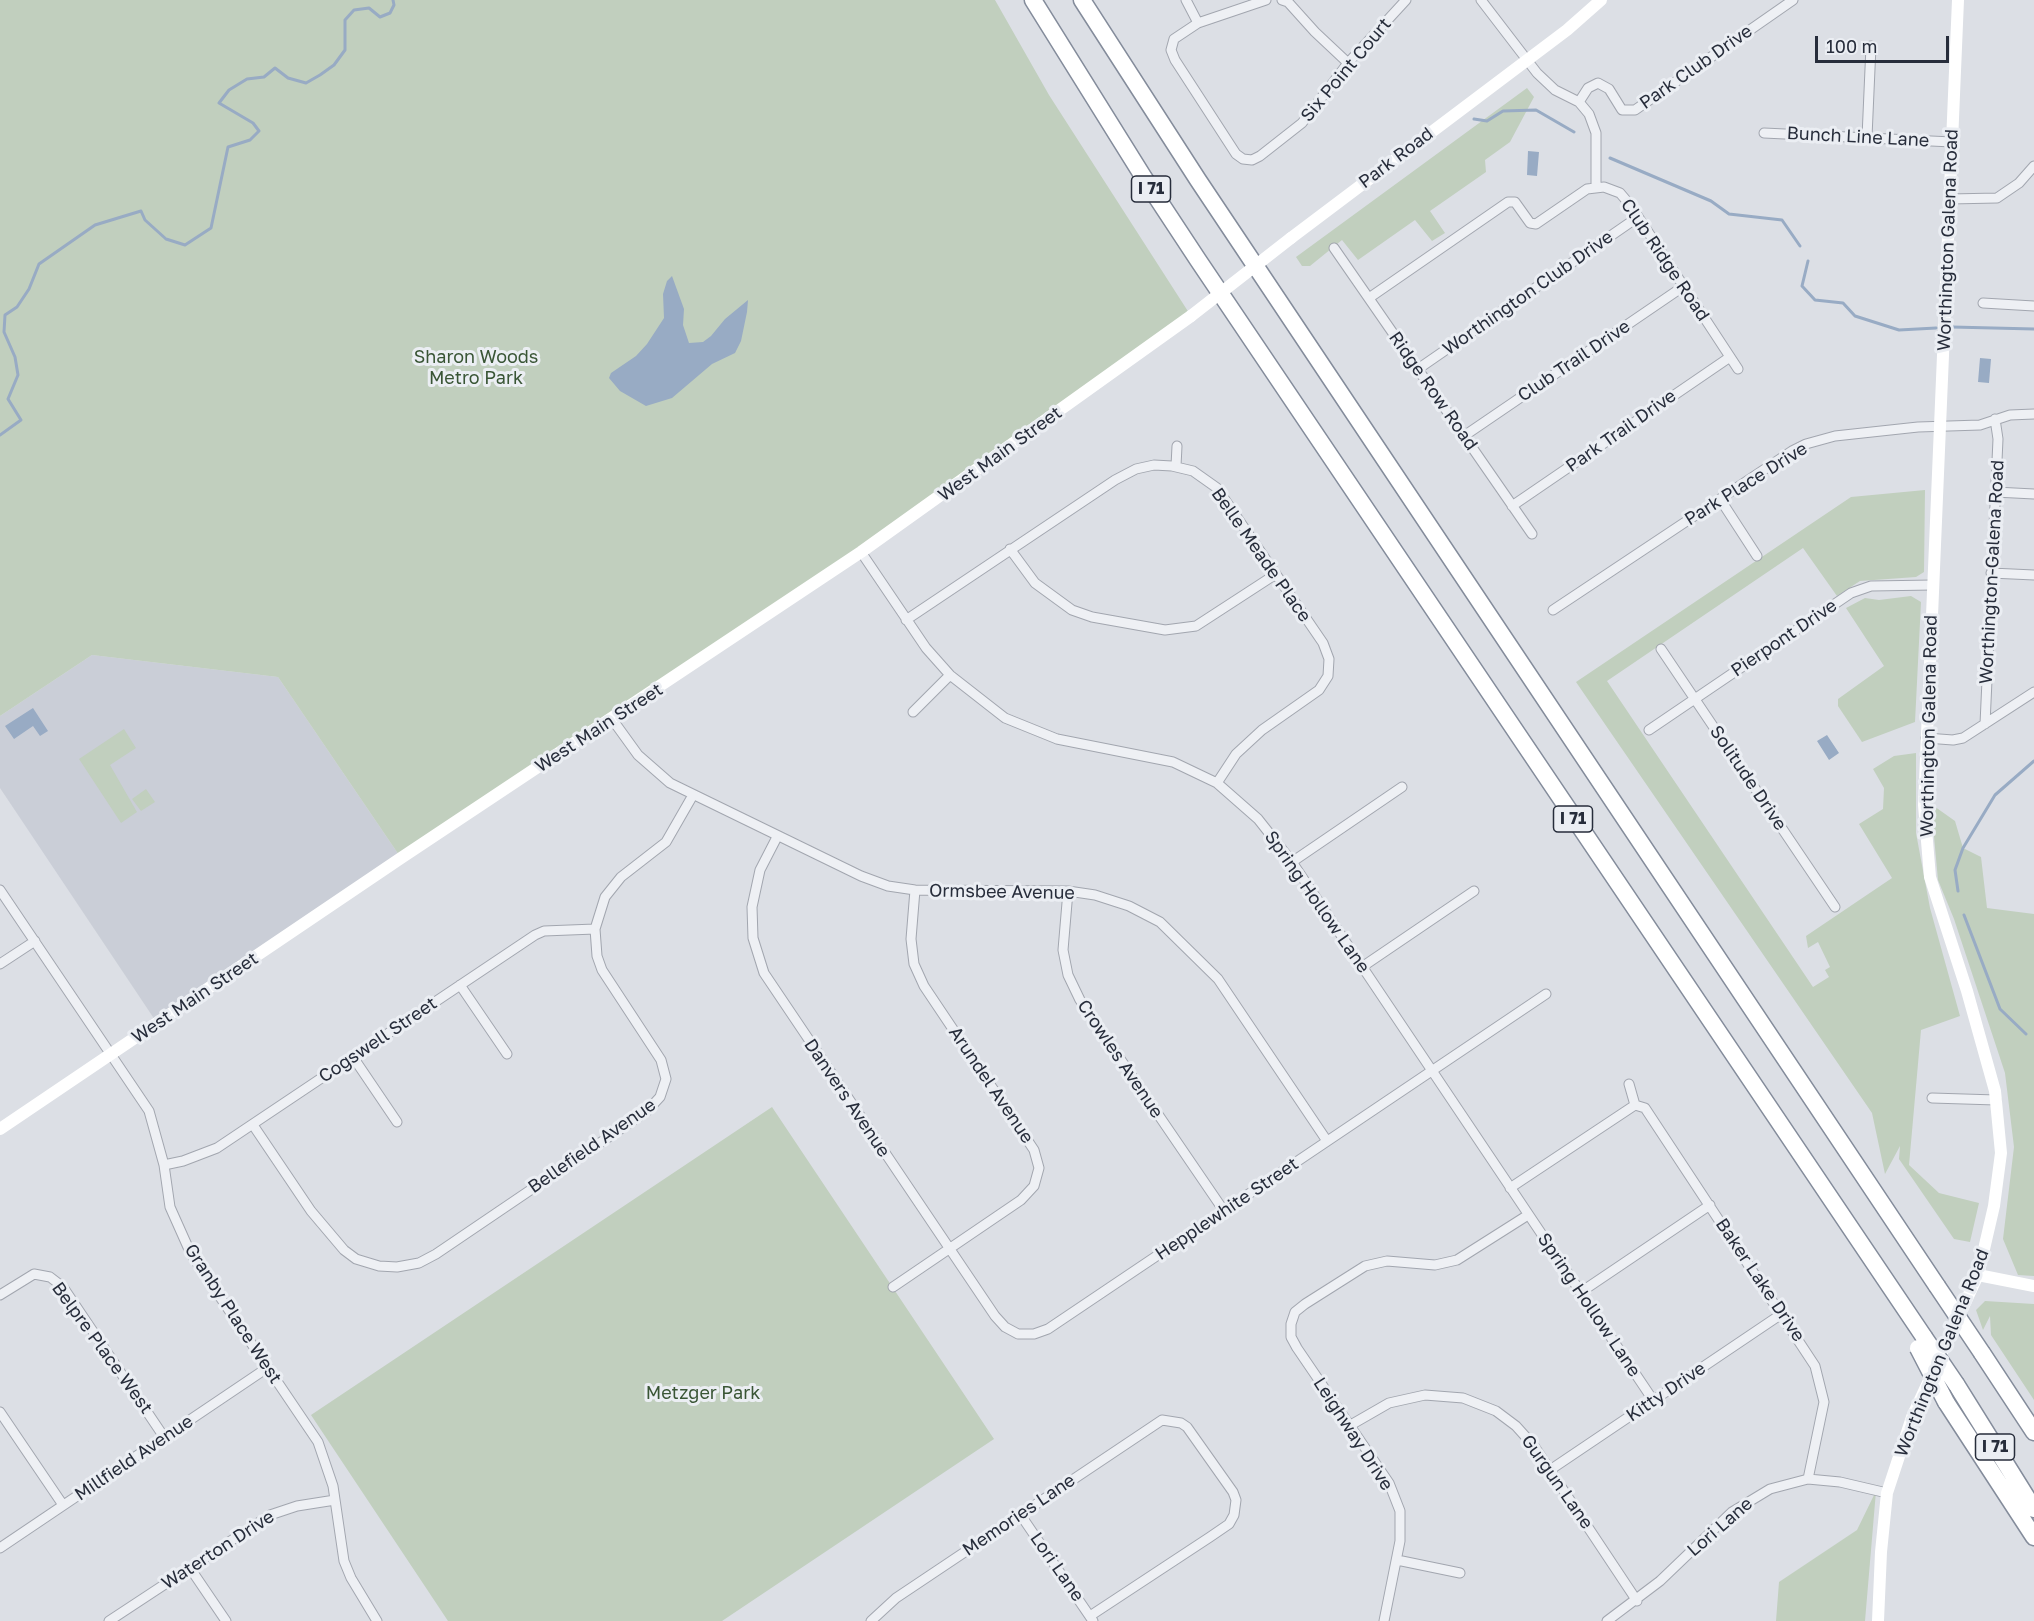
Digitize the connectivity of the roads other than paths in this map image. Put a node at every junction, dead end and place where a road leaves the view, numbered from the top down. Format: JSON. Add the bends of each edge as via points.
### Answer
{"nodes":[{"id":1,"x":1033,"y":0,"type":"edge"},
{"id":2,"x":1082,"y":0,"type":"edge"},
{"id":3,"x":1186,"y":0,"type":"edge"},
{"id":4,"x":1266,"y":0,"type":"edge"},
{"id":5,"x":1282,"y":0,"type":"edge"},
{"id":6,"x":1406,"y":0,"type":"edge"},
{"id":7,"x":1480,"y":0,"type":"edge"},
{"id":8,"x":1602,"y":0,"type":"edge"},
{"id":9,"x":1793,"y":0,"type":"edge"},
{"id":10,"x":1958,"y":0,"type":"edge"},
{"id":11,"x":1198,"y":22,"type":"junction"},
{"id":12,"x":1871,"y":46,"type":"dead end"},
{"id":13,"x":1526,"y":60,"type":"junction"},
{"id":14,"x":1348,"y":63,"type":"junction"},
{"id":15,"x":1579,"y":102,"type":"junction"},
{"id":16,"x":1764,"y":133,"type":"dead end"},
{"id":17,"x":1867,"y":137,"type":"junction"},
{"id":18,"x":1952,"y":142,"type":"junction"},
{"id":19,"x":2034,"y":166,"type":"edge"},
{"id":20,"x":1596,"y":187,"type":"junction"},
{"id":21,"x":1950,"y":200,"type":"junction"},
{"id":22,"x":1638,"y":217,"type":"junction"},
{"id":23,"x":1334,"y":248,"type":"dead end"},
{"id":24,"x":1684,"y":286,"type":"junction"},
{"id":25,"x":1369,"y":298,"type":"junction"},
{"id":26,"x":1983,"y":303,"type":"dead end"},
{"id":27,"x":2034,"y":306,"type":"edge"},
{"id":28,"x":1191,"y":316,"type":"joint"},
{"id":29,"x":1730,"y":357,"type":"junction"},
{"id":30,"x":1418,"y":369,"type":"junction"},
{"id":31,"x":1738,"y":369,"type":"dead end"},
{"id":32,"x":2034,"y":414,"type":"edge"},
{"id":33,"x":1995,"y":419,"type":"junction"},
{"id":34,"x":1939,"y":427,"type":"junction"},
{"id":35,"x":1464,"y":436,"type":"junction"},
{"id":36,"x":1178,"y":446,"type":"dead end"},
{"id":37,"x":1176,"y":466,"type":"junction"},
{"id":38,"x":1995,"y":492,"type":"junction"},
{"id":39,"x":2034,"y":494,"type":"edge"},
{"id":40,"x":1720,"y":499,"type":"junction"},
{"id":41,"x":1512,"y":506,"type":"junction"},
{"id":42,"x":1532,"y":534,"type":"dead end"},
{"id":43,"x":1010,"y":549,"type":"junction"},
{"id":44,"x":861,"y":552,"type":"junction"},
{"id":45,"x":1757,"y":556,"type":"dead end"},
{"id":46,"x":1991,"y":573,"type":"junction"},
{"id":47,"x":1276,"y":574,"type":"junction"},
{"id":48,"x":2034,"y":575,"type":"edge"},
{"id":49,"x":1933,"y":585,"type":"junction"},
{"id":50,"x":1553,"y":610,"type":"dead end"},
{"id":51,"x":906,"y":620,"type":"junction"},
{"id":52,"x":1661,"y":649,"type":"dead end"},
{"id":53,"x":950,"y":675,"type":"junction"},
{"id":54,"x":2034,"y":692,"type":"edge"},
{"id":55,"x":1694,"y":699,"type":"junction"},
{"id":56,"x":913,"y":712,"type":"dead end"},
{"id":57,"x":612,"y":719,"type":"junction"},
{"id":58,"x":1985,"y":724,"type":"junction"},
{"id":59,"x":1648,"y":730,"type":"dead end"},
{"id":60,"x":1926,"y":738,"type":"junction"},
{"id":61,"x":1217,"y":783,"type":"junction"},
{"id":62,"x":1402,"y":787,"type":"dead end"},
{"id":63,"x":693,"y":795,"type":"junction"},
{"id":64,"x":777,"y":837,"type":"junction"},
{"id":65,"x":1292,"y":862,"type":"junction"},
{"id":66,"x":0,"y":890,"type":"edge"},
{"id":67,"x":915,"y":890,"type":"junction"},
{"id":68,"x":1068,"y":891,"type":"junction"},
{"id":69,"x":1474,"y":891,"type":"dead end"},
{"id":70,"x":1834,"y":907,"type":"dead end"},
{"id":71,"x":595,"y":929,"type":"junction"},
{"id":72,"x":35,"y":940,"type":"junction"},
{"id":73,"x":0,"y":964,"type":"edge"},
{"id":74,"x":1362,"y":967,"type":"junction"},
{"id":75,"x":460,"y":985,"type":"junction"},
{"id":76,"x":1546,"y":994,"type":"dead end"},
{"id":77,"x":112,"y":1054,"type":"junction"},
{"id":78,"x":507,"y":1054,"type":"dead end"},
{"id":79,"x":353,"y":1057,"type":"junction"},
{"id":80,"x":1432,"y":1072,"type":"junction"},
{"id":81,"x":1629,"y":1084,"type":"dead end"},
{"id":82,"x":1932,"y":1098,"type":"dead end"},
{"id":83,"x":1996,"y":1100,"type":"junction"},
{"id":84,"x":1635,"y":1105,"type":"junction"},
{"id":85,"x":397,"y":1122,"type":"dead end"},
{"id":86,"x":253,"y":1125,"type":"junction"},
{"id":87,"x":0,"y":1129,"type":"edge"},
{"id":88,"x":1327,"y":1141,"type":"junction"},
{"id":89,"x":164,"y":1165,"type":"junction"},
{"id":90,"x":1510,"y":1188,"type":"junction"},
{"id":91,"x":1710,"y":1205,"type":"junction"},
{"id":92,"x":1224,"y":1211,"type":"junction"},
{"id":93,"x":1528,"y":1215,"type":"junction"},
{"id":94,"x":949,"y":1249,"type":"junction"},
{"id":95,"x":1978,"y":1275,"type":"junction"},
{"id":96,"x":2034,"y":1286,"type":"edge"},
{"id":97,"x":893,"y":1287,"type":"dead end"},
{"id":98,"x":1581,"y":1292,"type":"junction"},
{"id":99,"x":0,"y":1295,"type":"edge"},
{"id":100,"x":1783,"y":1313,"type":"junction"},
{"id":101,"x":1018,"y":1334,"type":"joint"},
{"id":102,"x":1921,"y":1343,"type":"junction"},
{"id":103,"x":267,"y":1368,"type":"junction"},
{"id":104,"x":1653,"y":1400,"type":"junction"},
{"id":105,"x":0,"y":1412,"type":"edge"},
{"id":106,"x":1349,"y":1426,"type":"junction"},
{"id":107,"x":2034,"y":1432,"type":"edge"},
{"id":108,"x":164,"y":1437,"type":"junction"},
{"id":109,"x":1550,"y":1470,"type":"junction"},
{"id":110,"x":1808,"y":1479,"type":"junction"},
{"id":111,"x":1887,"y":1493,"type":"junction"},
{"id":112,"x":335,"y":1500,"type":"junction"},
{"id":113,"x":63,"y":1505,"type":"junction"},
{"id":114,"x":2034,"y":1509,"type":"edge"},
{"id":115,"x":1020,"y":1514,"type":"junction"},
{"id":116,"x":2034,"y":1537,"type":"edge"},
{"id":117,"x":0,"y":1548,"type":"edge"},
{"id":118,"x":1397,"y":1560,"type":"junction"},
{"id":119,"x":190,"y":1568,"type":"junction"},
{"id":120,"x":1460,"y":1573,"type":"dead end"},
{"id":121,"x":1637,"y":1601,"type":"junction"},
{"id":122,"x":1092,"y":1619,"type":"edge"},
{"id":123,"x":109,"y":1621,"type":"edge"},
{"id":124,"x":226,"y":1621,"type":"edge"},
{"id":125,"x":377,"y":1621,"type":"edge"},
{"id":126,"x":871,"y":1621,"type":"edge"},
{"id":127,"x":1384,"y":1621,"type":"edge"},
{"id":128,"x":1607,"y":1621,"type":"edge"},
{"id":129,"x":1878,"y":1621,"type":"edge"}],
"edges":[{"from":1,"to":102,"type":"highway","number":"I 71","via":[[1198,260],[1874,1262]]},
{"from":2,"to":107,"type":"highway","number":"I 71","bridge":true,"via":[[1198,180]]},
{"from":3,"to":11,"type":"street"},
{"from":4,"to":11,"type":"street"},
{"from":5,"to":14,"type":"street"},
{"from":6,"to":14,"type":"street","name":"Six Point Court"},
{"from":7,"to":13,"type":"street"},
{"from":8,"to":13,"type":"main road","name":"Park Road"},
{"from":9,"to":15,"type":"street","name":"Park Club Drive","via":[[1635,110],[1622,110],[1609,89],[1598,83],[1588,88]]},
{"from":10,"to":18,"type":"main road","name":"Worthington Galena Road"},
{"from":11,"to":14,"type":"street","name":"Six Point Court","via":[[1174,39],[1171,50],[1236,154],[1243,159],[1252,160],[1302,123]]},
{"from":12,"to":17,"type":"street"},
{"from":13,"to":15,"type":"street","via":[[1555,90]]},
{"from":13,"to":28,"type":"main road","name":"Park Road","bridge":true},
{"from":15,"to":20,"type":"street","via":[[1596,133]]},
{"from":16,"to":17,"type":"street","name":"Bunch Line Lane"},
{"from":17,"to":18,"type":"street","name":"Bunch Line Lane"},
{"from":18,"to":21,"type":"main road","name":"Worthington Galena Road"},
{"from":19,"to":21,"type":"street","via":[[2019,183],[1997,198]]},
{"from":20,"to":22,"type":"street","name":"Club Ridge Road","via":[[1620,193]]},
{"from":20,"to":25,"type":"street","via":[[1536,224],[1530,223],[1515,202],[1508,202]]},
{"from":21,"to":34,"type":"main road","name":"Worthington Galena Road"},
{"from":22,"to":24,"type":"street","name":"Club Ridge Road"},
{"from":22,"to":30,"type":"street","name":"Worthington Club Drive"},
{"from":23,"to":25,"type":"street","name":"Ridge Row Road"},
{"from":24,"to":29,"type":"street","name":"Club Ridge Road"},
{"from":24,"to":35,"type":"street","name":"Club Trail Drive"},
{"from":25,"to":30,"type":"street","name":"Ridge Row Road"},
{"from":26,"to":27,"type":"street"},
{"from":28,"to":44,"type":"main road","name":"West Main Street"},
{"from":29,"to":31,"type":"street","name":"Club Ridge Road"},
{"from":29,"to":41,"type":"street","name":"Park Trail Drive"},
{"from":30,"to":35,"type":"street","name":"Ridge Row Road"},
{"from":32,"to":33,"type":"street","name":"Park Place Drive"},
{"from":33,"to":34,"type":"street","name":"Park Place Drive","via":[[1980,425]]},
{"from":33,"to":38,"type":"street","name":"Worthington-Galena Road"},
{"from":34,"to":40,"type":"street","name":"Park Place Drive","via":[[1822,439],[1792,451]]},
{"from":34,"to":49,"type":"main road","name":"Worthington Galena Road"},
{"from":35,"to":41,"type":"street","name":"Ridge Row Road"},
{"from":36,"to":37,"type":"street"},
{"from":37,"to":43,"type":"street","name":"Belle Meade Place","via":[[1136,469]]},
{"from":37,"to":47,"type":"street","name":"Belle Meade Place","via":[[1193,471],[1217,488]]},
{"from":38,"to":39,"type":"street"},
{"from":38,"to":46,"type":"street","name":"Worthington-Galena Road"},
{"from":40,"to":45,"type":"street"},
{"from":40,"to":50,"type":"street","name":"Park Place Drive"},
{"from":41,"to":42,"type":"street","name":"Ridge Row Road"},
{"from":43,"to":47,"type":"street","via":[[1035,584],[1072,610],[1165,630],[1196,626]]},
{"from":43,"to":51,"type":"street","name":"Belle Meade Place"},
{"from":44,"to":51,"type":"street","name":"Spring Hollow Lane"},
{"from":44,"to":57,"type":"main road","name":"West Main Street"},
{"from":46,"to":48,"type":"street"},
{"from":46,"to":58,"type":"street","name":"Worthington-Galena Road"},
{"from":47,"to":61,"type":"street","name":"Belle Meade Place","via":[[1323,643],[1329,659],[1328,676],[1319,690],[1262,730],[1236,754]]},
{"from":49,"to":55,"type":"street","name":"Pierpont Drive","via":[[1871,586],[1851,593]]},
{"from":49,"to":60,"type":"main road","name":"Worthington Galena Road"},
{"from":51,"to":53,"type":"street","name":"Spring Hollow Lane"},
{"from":52,"to":55,"type":"street","name":"Solitude Drive"},
{"from":53,"to":56,"type":"street"},
{"from":53,"to":61,"type":"street","name":"Spring Hollow Lane","via":[[1005,718],[1030,730],[1173,762]]},
{"from":54,"to":58,"type":"street"},
{"from":55,"to":59,"type":"street","name":"Pierpont Drive"},
{"from":55,"to":70,"type":"street","name":"Solitude Drive"},
{"from":57,"to":63,"type":"street","name":"Ormsbee Avenue","via":[[638,755],[670,783]]},
{"from":57,"to":77,"type":"main road","name":"West Main Street"},
{"from":58,"to":60,"type":"street","via":[[1953,740]]},
{"from":60,"to":83,"type":"main road","name":"Worthington Galena Road","via":[[1924,805],[1930,877],[1967,991]]},
{"from":61,"to":65,"type":"street","name":"Spring Hollow Lane","via":[[1258,819]]},
{"from":62,"to":65,"type":"street"},
{"from":63,"to":64,"type":"street","name":"Ormsbee Avenue"},
{"from":63,"to":71,"type":"street","name":"Bellefield Avenue","via":[[666,842],[621,876],[605,897]]},
{"from":64,"to":67,"type":"street","name":"Ormsbee Avenue","via":[[861,876]]},
{"from":64,"to":94,"type":"street","name":"Danvers Avenue","via":[[760,870],[752,907],[753,938],[764,973]]},
{"from":65,"to":74,"type":"street","name":"Spring Hollow Lane"},
{"from":66,"to":72,"type":"street","name":"Granby Place West"},
{"from":67,"to":68,"type":"street","name":"Ormsbee Avenue"},
{"from":67,"to":94,"type":"street","name":"Arundel Avenue","via":[[910,939],[914,964],[924,986],[1034,1150],[1039,1168],[1029,1194]]},
{"from":68,"to":88,"type":"street","name":"Ormsbee Avenue","via":[[1120,903],[1160,922],[1218,979]]},
{"from":68,"to":92,"type":"street","name":"Crowles Avenue","via":[[1063,950],[1068,975],[1080,1000]]},
{"from":69,"to":74,"type":"street"},
{"from":71,"to":75,"type":"street","name":"Cogswell Street","via":[[544,931]]},
{"from":71,"to":86,"type":"street","name":"Bellefield Avenue","via":[[602,970],[661,1060],[666,1078],[660,1097],[647,1111],[436,1254],[419,1263],[397,1267],[379,1266],[344,1251],[311,1211]]},
{"from":72,"to":73,"type":"street"},
{"from":72,"to":77,"type":"street","name":"Granby Place West"},
{"from":74,"to":80,"type":"street","name":"Spring Hollow Lane"},
{"from":75,"to":78,"type":"street"},
{"from":75,"to":79,"type":"street","name":"Cogswell Street"},
{"from":76,"to":80,"type":"street","name":"Hepplewhite Street"},
{"from":77,"to":87,"type":"main road","name":"West Main Street"},
{"from":77,"to":89,"type":"street","name":"Granby Place West","via":[[149,1111]]},
{"from":79,"to":85,"type":"street"},
{"from":79,"to":86,"type":"street","name":"Cogswell Street"},
{"from":80,"to":88,"type":"street","name":"Hepplewhite Street"},
{"from":80,"to":90,"type":"street","name":"Spring Hollow Lane"},
{"from":81,"to":84,"type":"street"},
{"from":82,"to":83,"type":"street"},
{"from":83,"to":95,"type":"main road","name":"Worthington Galena Road","via":[[2001,1153],[1987,1244]]},
{"from":84,"to":90,"type":"street"},
{"from":84,"to":91,"type":"street","name":"Baker Lake Drive","via":[[1645,1108]]},
{"from":86,"to":89,"type":"street","name":"Cogswell Street","via":[[218,1148]]},
{"from":88,"to":92,"type":"street","name":"Hepplewhite Street"},
{"from":89,"to":103,"type":"street","name":"Granby Place West","via":[[170,1207],[191,1254]]},
{"from":90,"to":93,"type":"street","name":"Spring Hollow Lane"},
{"from":91,"to":98,"type":"street"},
{"from":91,"to":100,"type":"street","name":"Baker Lake Drive"},
{"from":92,"to":101,"type":"street","name":"Hepplewhite Street","via":[[1048,1329]]},
{"from":93,"to":98,"type":"street","name":"Spring Hollow Lane"},
{"from":93,"to":106,"type":"street","name":"Leighway Drive","via":[[1457,1260],[1435,1265],[1387,1261],[1365,1266],[1295,1312],[1291,1337]]},
{"from":94,"to":97,"type":"street","name":"Arundel Avenue"},
{"from":94,"to":101,"type":"street","name":"Danvers Avenue","via":[[995,1316]]},
{"from":95,"to":96,"type":"main road"},
{"from":95,"to":111,"type":"main road","name":"Worthington Galena Road","via":[[1912,1418]]},
{"from":98,"to":104,"type":"street","name":"Spring Hollow Lane"},
{"from":99,"to":108,"type":"street","name":"Belpre Place West","via":[[34,1274],[50,1277],[63,1287]]},
{"from":100,"to":104,"type":"street","name":"Kitty Drive"},
{"from":100,"to":110,"type":"street","name":"Baker Lake Drive","via":[[1807,1350],[1821,1383],[1824,1402]]},
{"from":102,"to":114,"type":"highway","number":"I 71","bridge":true,"via":[[1956,1384]]},
{"from":102,"to":116,"type":"highway","bridge":true,"via":[[1946,1402]]},
{"from":103,"to":108,"type":"street","name":"Millfield Avenue"},
{"from":103,"to":112,"type":"street","name":"Granby Place West","via":[[318,1442]]},
{"from":104,"to":109,"type":"street","name":"Kitty Drive"},
{"from":105,"to":113,"type":"street"},
{"from":106,"to":109,"type":"street","name":"Gurgun Lane","via":[[1406,1398],[1463,1398],[1496,1411],[1516,1426]]},
{"from":106,"to":118,"type":"street","name":"Leighway Drive","via":[[1389,1484],[1400,1511]]},
{"from":108,"to":113,"type":"street","name":"Millfield Avenue"},
{"from":109,"to":121,"type":"street","name":"Gurgun Lane"},
{"from":110,"to":111,"type":"street","name":"Lori Lane"},
{"from":110,"to":121,"type":"street","name":"Lori Lane","via":[[1770,1489],[1743,1503]]},
{"from":111,"to":129,"type":"main road","name":"Worthington Galena Road"},
{"from":112,"to":119,"type":"street","name":"Waterton Drive","via":[[270,1515]]},
{"from":112,"to":125,"type":"street","name":"Granby Place West","via":[[344,1561]]},
{"from":113,"to":117,"type":"street","name":"Millfield Avenue"},
{"from":115,"to":122,"type":"street","name":"Lori Lane"},
{"from":115,"to":122,"type":"street","name":"Memories Lane","via":[[1162,1420],[1187,1427],[1233,1492],[1236,1500],[1229,1524]]},
{"from":115,"to":126,"type":"street","name":"Memories Lane","via":[[896,1598]]},
{"from":118,"to":120,"type":"street"},
{"from":118,"to":127,"type":"street","name":"Leighway Drive"},
{"from":119,"to":123,"type":"street","name":"Waterton Drive"},
{"from":119,"to":124,"type":"street"},
{"from":121,"to":128,"type":"street","name":"Lori Lane"}]}
